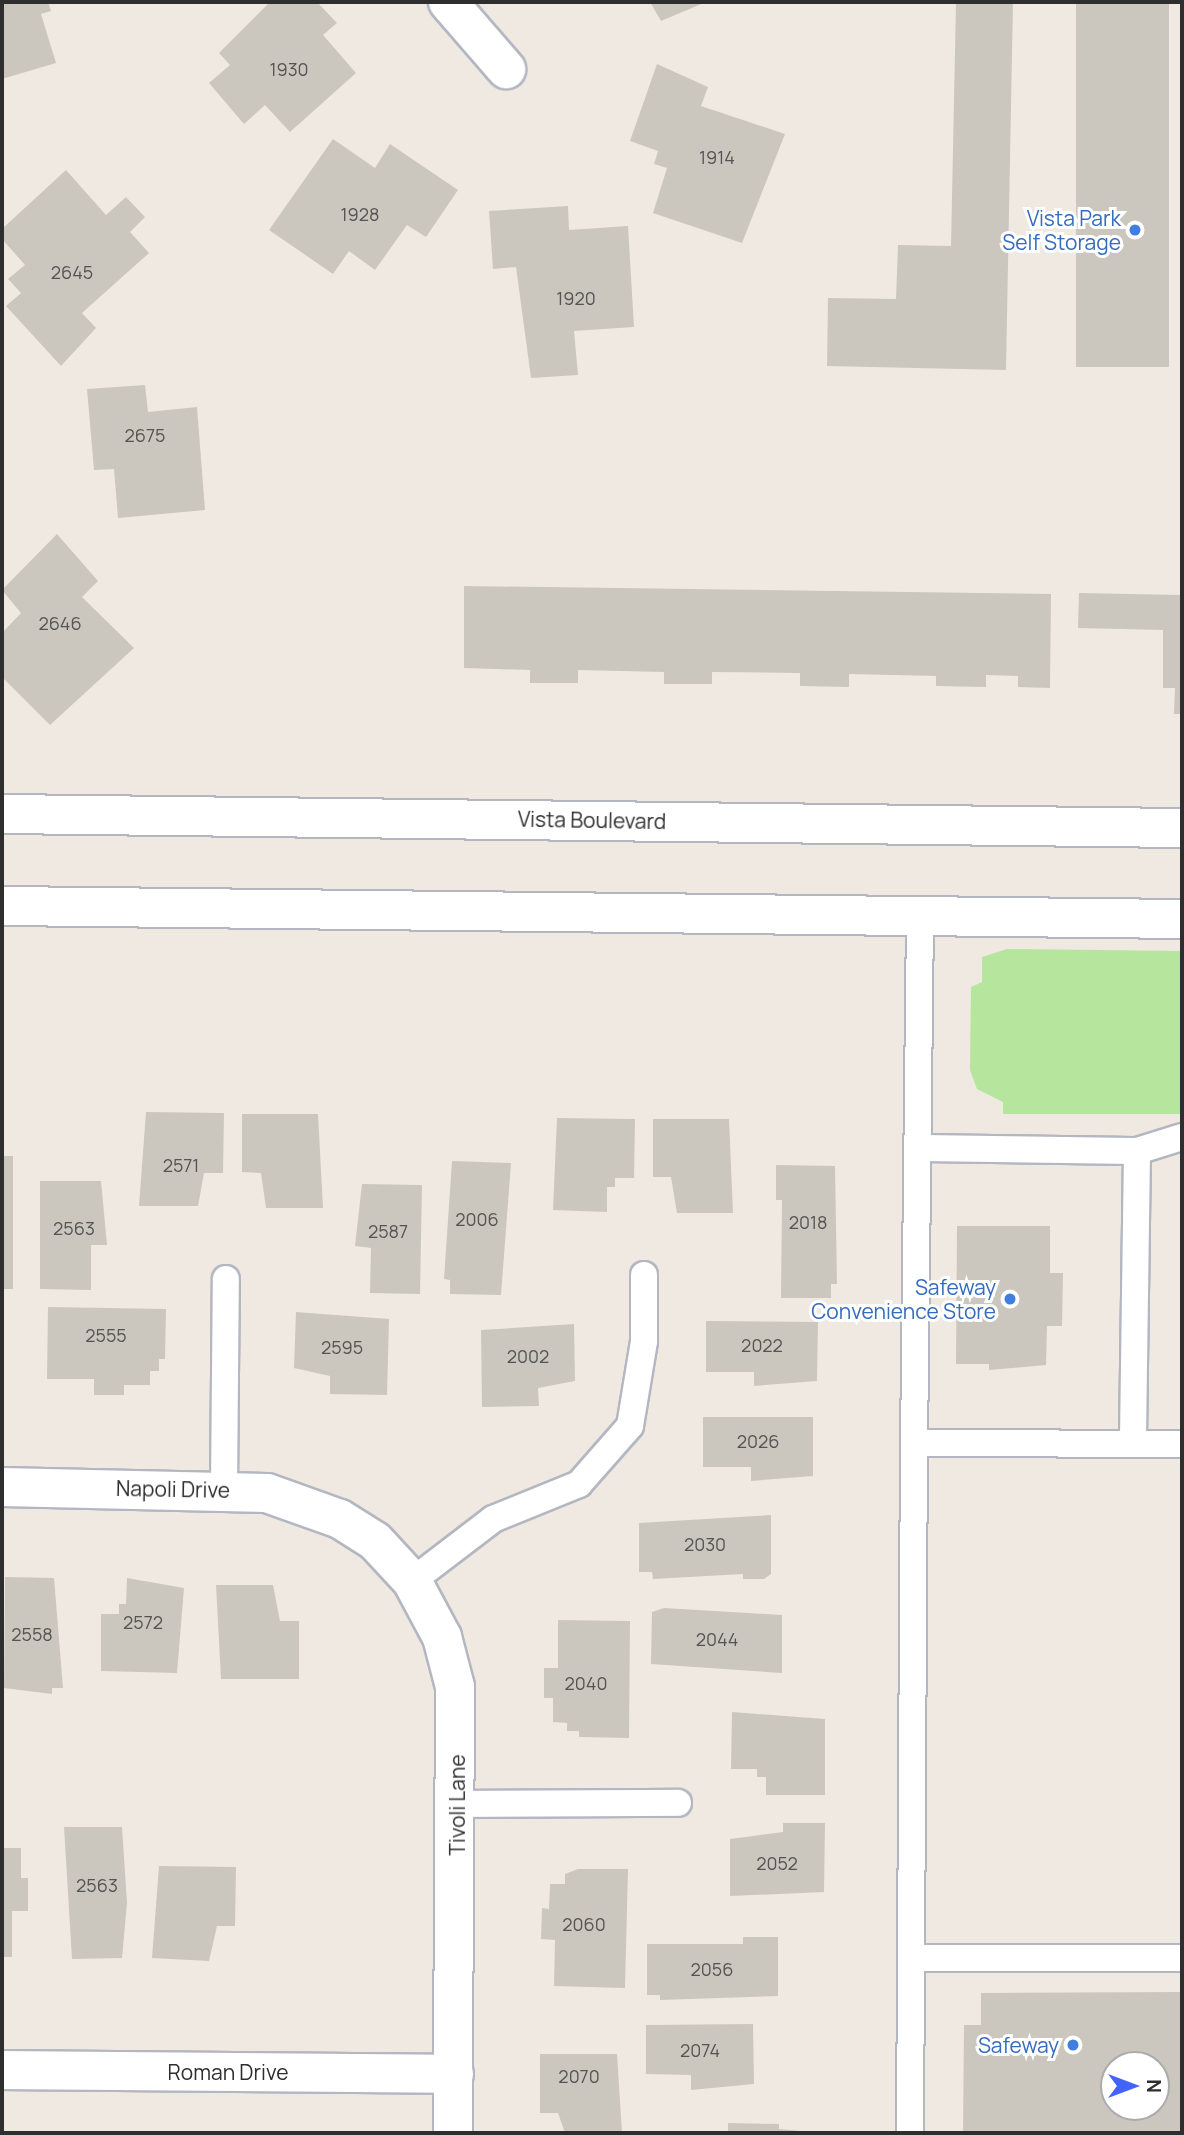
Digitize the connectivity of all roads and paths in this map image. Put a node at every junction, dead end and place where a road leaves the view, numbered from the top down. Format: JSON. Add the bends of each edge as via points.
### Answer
{"nodes":[{"id":1,"x":447,"y":2,"type":"edge"},
{"id":2,"x":506,"y":69,"type":"dead end"},
{"id":3,"x":2,"y":814,"type":"edge"},
{"id":4,"x":1182,"y":828,"type":"edge"},
{"id":5,"x":2,"y":906,"type":"edge"},
{"id":6,"x":920,"y":916,"type":"junction"},
{"id":7,"x":1182,"y":919,"type":"edge"},
{"id":8,"x":1182,"y":1137,"type":"edge"},
{"id":9,"x":919,"y":1148,"type":"junction"},
{"id":10,"x":1137,"y":1152,"type":"junction"},
{"id":11,"x":644,"y":1275,"type":"dead end"},
{"id":12,"x":226,"y":1279,"type":"dead end"},
{"id":13,"x":914,"y":1443,"type":"junction"},
{"id":14,"x":1133,"y":1443,"type":"junction"},
{"id":15,"x":1182,"y":1444,"type":"edge"},
{"id":16,"x":2,"y":1487,"type":"edge"},
{"id":17,"x":224,"y":1489,"type":"junction"},
{"id":18,"x":340,"y":1519,"type":"joint"},
{"id":19,"x":412,"y":1581,"type":"junction"},
{"id":20,"x":678,"y":1803,"type":"dead end"},
{"id":21,"x":459,"y":1804,"type":"junction"},
{"id":22,"x":914,"y":1958,"type":"junction"},
{"id":23,"x":1182,"y":1958,"type":"edge"},
{"id":24,"x":2,"y":2070,"type":"edge"},
{"id":25,"x":454,"y":2074,"type":"junction"},
{"id":26,"x":453,"y":2133,"type":"edge"},
{"id":27,"x":909,"y":2133,"type":"edge"}],
"edges":[{"from":1,"to":2,"type":"main road"},
{"from":3,"to":4,"type":"main road","name":"Vista Boulevard"},
{"from":5,"to":6,"type":"main road"},
{"from":6,"to":7,"type":"main road"},
{"from":6,"to":9,"type":"lane"},
{"from":8,"to":10,"type":"lane"},
{"from":9,"to":10,"type":"lane"},
{"from":9,"to":13,"type":"lane"},
{"from":10,"to":14,"type":"lane"},
{"from":11,"to":19,"type":"lane","via":[[644,1340],[630,1426],[579,1484],[493,1519]]},
{"from":12,"to":17,"type":"lane"},
{"from":13,"to":14,"type":"lane"},
{"from":13,"to":22,"type":"lane"},
{"from":14,"to":15,"type":"lane"},
{"from":16,"to":17,"type":"main road","name":"Napoli Drive"},
{"from":17,"to":18,"type":"main road","name":"Napoli Drive","via":[[267,1493]]},
{"from":18,"to":19,"type":"main road","name":"Tivoli Lane","via":[[374,1541]]},
{"from":19,"to":21,"type":"main road","name":"Tivoli Lane","via":[[442,1637],[455,1687]]},
{"from":20,"to":21,"type":"lane"},
{"from":21,"to":25,"type":"main road","name":"Tivoli Lane"},
{"from":22,"to":23,"type":"lane"},
{"from":22,"to":27,"type":"lane"},
{"from":24,"to":25,"type":"main road","name":"Roman Drive"},
{"from":25,"to":26,"type":"main road","name":"Tivoli Lane"}]}
